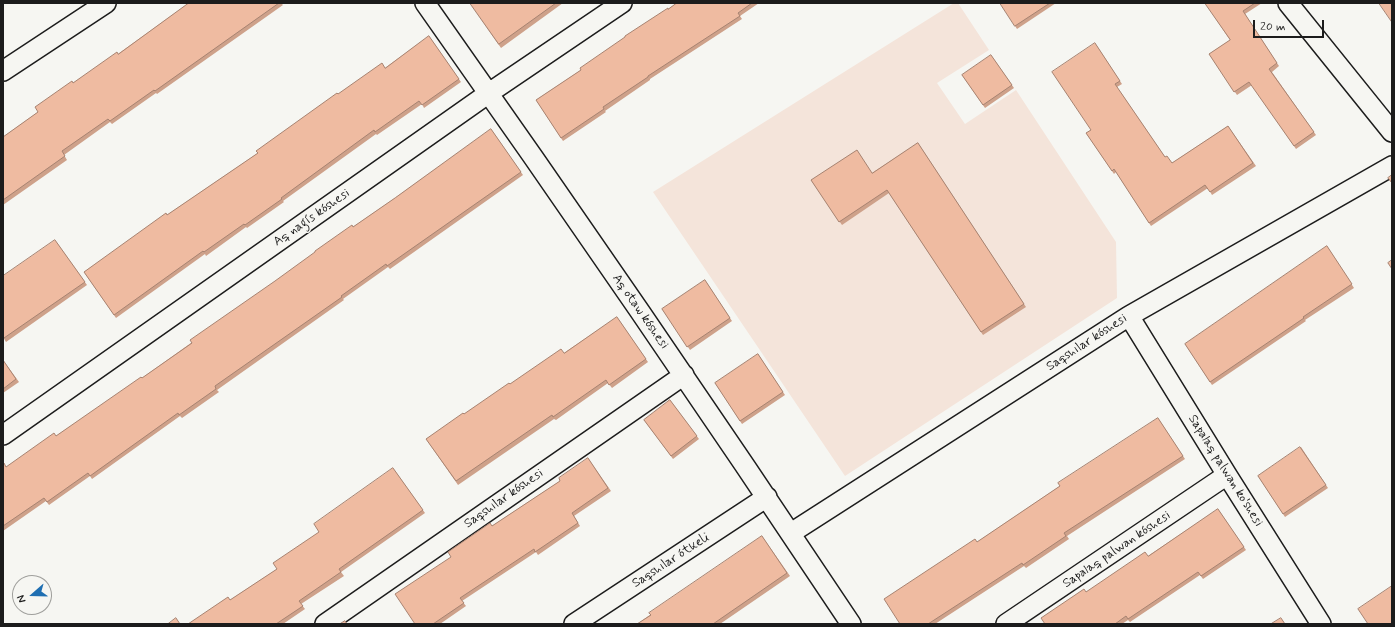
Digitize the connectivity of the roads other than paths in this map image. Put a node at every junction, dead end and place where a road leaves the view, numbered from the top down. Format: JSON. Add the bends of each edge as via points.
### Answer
{"nodes":[{"id":1,"x":106,"y":3,"type":"edge"},
{"id":2,"x":425,"y":3,"type":"edge"},
{"id":3,"x":622,"y":3,"type":"edge"},
{"id":4,"x":1288,"y":3,"type":"edge"},
{"id":5,"x":3,"y":71,"type":"edge"},
{"id":6,"x":489,"y":93,"type":"junction"},
{"id":7,"x":1392,"y":132,"type":"edge"},
{"id":8,"x":1392,"y":166,"type":"edge"},
{"id":9,"x":1129,"y":316,"type":"junction"},
{"id":10,"x":684,"y":375,"type":"junction"},
{"id":11,"x":3,"y":435,"type":"edge"},
{"id":12,"x":1227,"y":475,"type":"junction"},
{"id":13,"x":767,"y":497,"type":"junction"},
{"id":14,"x":791,"y":533,"type":"junction"},
{"id":15,"x":325,"y":624,"type":"edge"},
{"id":16,"x":574,"y":624,"type":"edge"},
{"id":17,"x":851,"y":624,"type":"edge"},
{"id":18,"x":1006,"y":624,"type":"edge"},
{"id":19,"x":1321,"y":624,"type":"edge"}],
"edges":[{"from":1,"to":5,"type":"street"},
{"from":2,"to":6,"type":"street","name":"Aq otaw kóshesi"},
{"from":3,"to":6,"type":"street","name":"Aq naǵıs kóshesi"},
{"from":4,"to":7,"type":"street"},
{"from":6,"to":10,"type":"street","name":"Aq otaw kóshesi"},
{"from":6,"to":11,"type":"street","name":"Aq naǵıs kóshesi"},
{"from":8,"to":9,"type":"street","name":"Saqshılar kóshesi"},
{"from":9,"to":12,"type":"street","name":"Sapalaq palwan ko'shesi"},
{"from":9,"to":14,"type":"street","name":"Saqshılar kóshesi"},
{"from":10,"to":13,"type":"street","name":"Aq otaw kóshesi"},
{"from":10,"to":15,"type":"street","name":"Saqshılar kóshesi"},
{"from":12,"to":18,"type":"street","name":"Sapalaq palwan kóshesi"},
{"from":12,"to":19,"type":"street","name":"Sapalaq palwan ko'shesi"},
{"from":13,"to":14,"type":"street","name":"Aq otaw kóshesi"},
{"from":13,"to":16,"type":"street","name":"Saqshılar ótkeli"},
{"from":14,"to":17,"type":"street","name":"Aq otaw kóshesi"}]}
